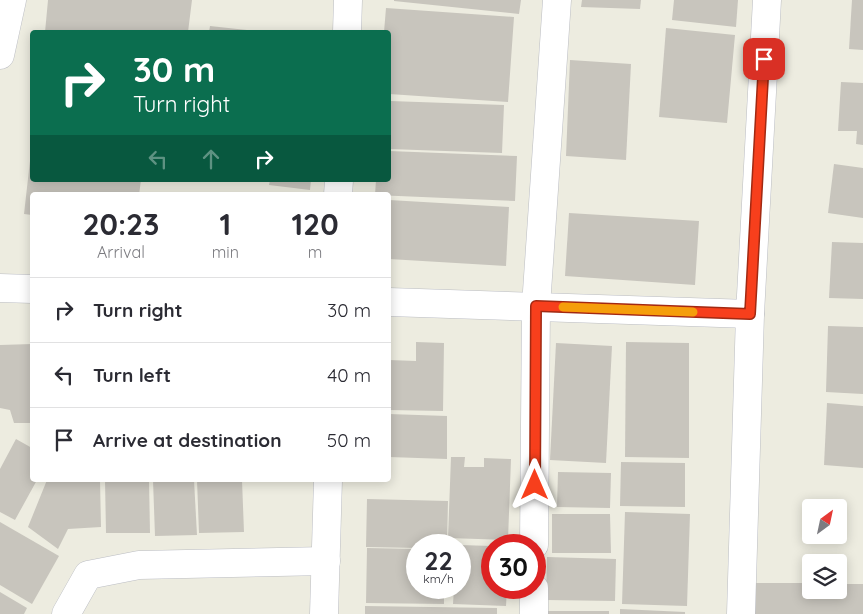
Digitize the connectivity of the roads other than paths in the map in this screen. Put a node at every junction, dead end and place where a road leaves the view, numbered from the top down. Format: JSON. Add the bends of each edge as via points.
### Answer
{"nodes":[{"id":1,"x":12,"y":0,"type":"edge"},
{"id":2,"x":348,"y":0,"type":"edge"},
{"id":3,"x":557,"y":0,"type":"edge"},
{"id":4,"x":767,"y":0,"type":"edge"},
{"id":5,"x":346,"y":30,"type":"edge"},
{"id":6,"x":0,"y":55,"type":"edge"},
{"id":7,"x":0,"y":288,"type":"edge"},
{"id":8,"x":30,"y":289,"type":"edge"},
{"id":9,"x":391,"y":302,"type":"edge"},
{"id":10,"x":536,"y":306,"type":"junction"},
{"id":11,"x":750,"y":314,"type":"junction"},
{"id":12,"x":328,"y":482,"type":"edge"},
{"id":13,"x":534,"y":534,"type":"edge"},
{"id":14,"x":326,"y":561,"type":"junction"},
{"id":15,"x":534,"y":599,"type":"edge"},
{"id":16,"x":66,"y":614,"type":"edge"},
{"id":17,"x":324,"y":614,"type":"edge"},
{"id":18,"x":534,"y":614,"type":"edge"},
{"id":19,"x":741,"y":614,"type":"edge"}],
"edges":[{"from":1,"to":6,"type":"street"},
{"from":2,"to":5,"type":"street"},
{"from":3,"to":10,"type":"street"},
{"from":4,"to":11,"type":"street"},
{"from":7,"to":8,"type":"street"},
{"from":9,"to":10,"type":"street"},
{"from":10,"to":11,"type":"street"},
{"from":10,"to":13,"type":"street"},
{"from":11,"to":19,"type":"street"},
{"from":12,"to":14,"type":"street"},
{"from":14,"to":16,"type":"street","via":[[139,565],[88,575]]},
{"from":14,"to":17,"type":"street"},
{"from":15,"to":18,"type":"street"}]}
